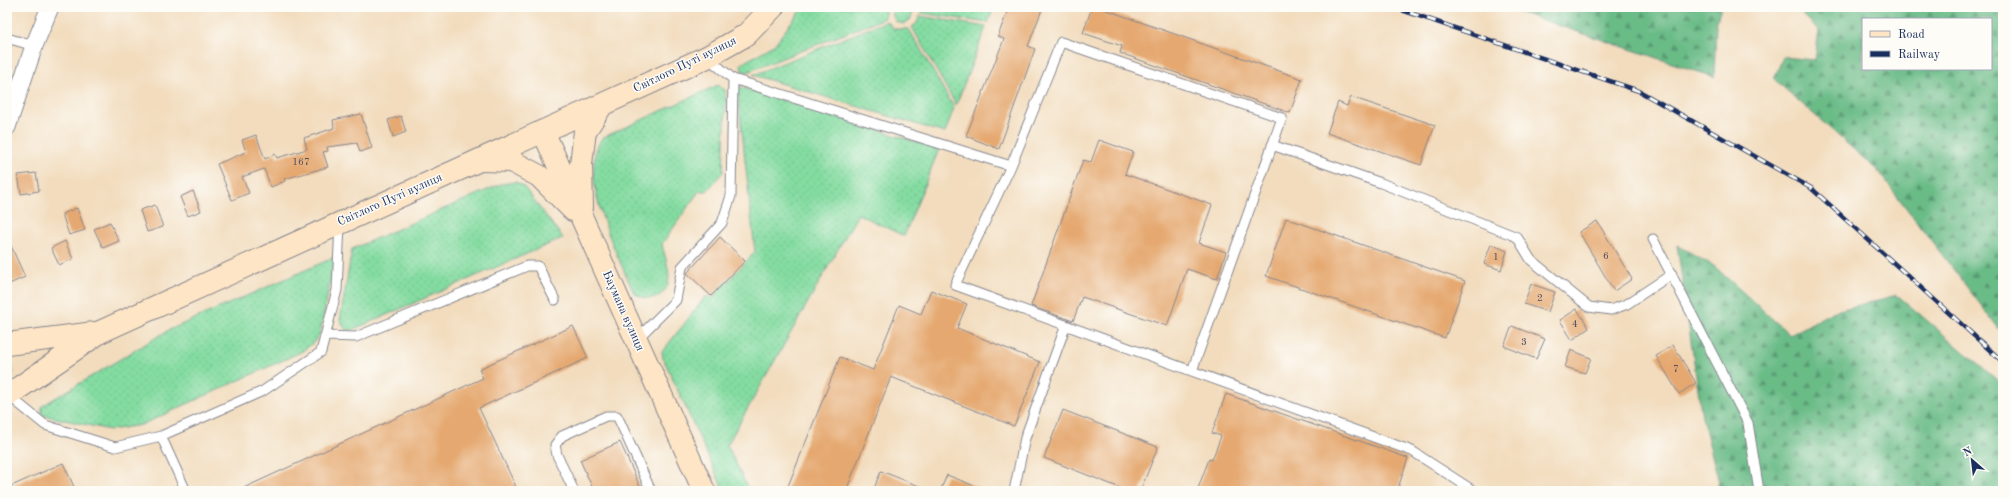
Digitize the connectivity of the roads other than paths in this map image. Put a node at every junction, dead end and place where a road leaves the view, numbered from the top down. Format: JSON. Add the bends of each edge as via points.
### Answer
{"nodes":[{"id":1,"x":50,"y":7,"type":"edge"},
{"id":2,"x":773,"y":7,"type":"edge"},
{"id":3,"x":7,"y":38,"type":"edge"},
{"id":4,"x":34,"y":46,"type":"junction"},
{"id":5,"x":707,"y":57,"type":"junction"},
{"id":6,"x":733,"y":79,"type":"junction"},
{"id":7,"x":602,"y":105,"type":"junction"},
{"id":8,"x":7,"y":127,"type":"edge"},
{"id":9,"x":543,"y":131,"type":"junction"},
{"id":10,"x":1272,"y":145,"type":"junction"},
{"id":11,"x":480,"y":160,"type":"junction"},
{"id":12,"x":1011,"y":166,"type":"junction"},
{"id":13,"x":582,"y":219,"type":"junction"},
{"id":14,"x":340,"y":223,"type":"junction"},
{"id":15,"x":1653,"y":239,"type":"dead end"},
{"id":16,"x":1672,"y":274,"type":"junction"},
{"id":17,"x":555,"y":300,"type":"dead end"},
{"id":18,"x":1066,"y":325,"type":"junction"},
{"id":19,"x":100,"y":332,"type":"junction"},
{"id":20,"x":325,"y":336,"type":"junction"},
{"id":21,"x":636,"y":340,"type":"junction"},
{"id":22,"x":7,"y":344,"type":"edge"},
{"id":23,"x":1192,"y":371,"type":"junction"},
{"id":24,"x":8,"y":395,"type":"edge"},
{"id":25,"x":160,"y":436,"type":"junction"},
{"id":26,"x":186,"y":491,"type":"edge"},
{"id":27,"x":574,"y":491,"type":"edge"},
{"id":28,"x":651,"y":491,"type":"edge"},
{"id":29,"x":704,"y":491,"type":"edge"},
{"id":30,"x":1014,"y":491,"type":"edge"},
{"id":31,"x":1474,"y":491,"type":"edge"},
{"id":32,"x":1760,"y":491,"type":"edge"}],
"edges":[{"from":1,"to":4,"type":"street"},
{"from":2,"to":5,"type":"main road","name":"Світлого Путі вулиця","via":[[746,35]]},
{"from":3,"to":4,"type":"lane"},
{"from":4,"to":8,"type":"street"},
{"from":5,"to":6,"type":"lane"},
{"from":5,"to":7,"type":"main road","name":"Світлого Путі вулиця"},
{"from":6,"to":12,"type":"lane"},
{"from":6,"to":21,"type":"lane","via":[[731,196],[722,223],[682,267],[676,300]]},
{"from":7,"to":9,"type":"main road","name":"Світлого Путі вулиця"},
{"from":7,"to":13,"type":"main road","via":[[585,131],[580,164]]},
{"from":9,"to":11,"type":"main road","name":"Світлого Путі вулиця"},
{"from":9,"to":13,"type":"main road","name":"Баумана вулиця"},
{"from":10,"to":12,"type":"lane","via":[[1282,118],[1060,42]]},
{"from":10,"to":16,"type":"lane","via":[[1381,183],[1517,237],[1531,260],[1589,307],[1611,310],[1627,304]]},
{"from":10,"to":23,"type":"lane"},
{"from":11,"to":13,"type":"main road","via":[[511,161],[539,176]]},
{"from":11,"to":14,"type":"main road","name":"Світлого Путі вулиця"},
{"from":12,"to":18,"type":"lane","via":[[955,285]]},
{"from":13,"to":21,"type":"main road","name":"Баумана вулиця"},
{"from":14,"to":19,"type":"main road","name":"Світлого Путі вулиця"},
{"from":14,"to":20,"type":"lane","via":[[337,290]]},
{"from":15,"to":16,"type":"lane"},
{"from":16,"to":32,"type":"lane","via":[[1748,424]]},
{"from":17,"to":20,"type":"lane","via":[[538,266],[527,266],[356,337]]},
{"from":18,"to":23,"type":"lane"},
{"from":18,"to":30,"type":"lane","via":[[1025,438]]},
{"from":19,"to":22,"type":"main road"},
{"from":19,"to":24,"type":"main road","name":"Світлого Путі вулиця"},
{"from":20,"to":25,"type":"lane","via":[[322,352],[263,391]]},
{"from":21,"to":29,"type":"main road","name":"Баумана вулиця"},
{"from":23,"to":31,"type":"lane","via":[[1412,451]]},
{"from":24,"to":25,"type":"lane","via":[[45,425],[114,447]]},
{"from":25,"to":26,"type":"lane"},
{"from":27,"to":28,"type":"lane","via":[[555,445],[562,436],[606,416],[617,416]]}]}
